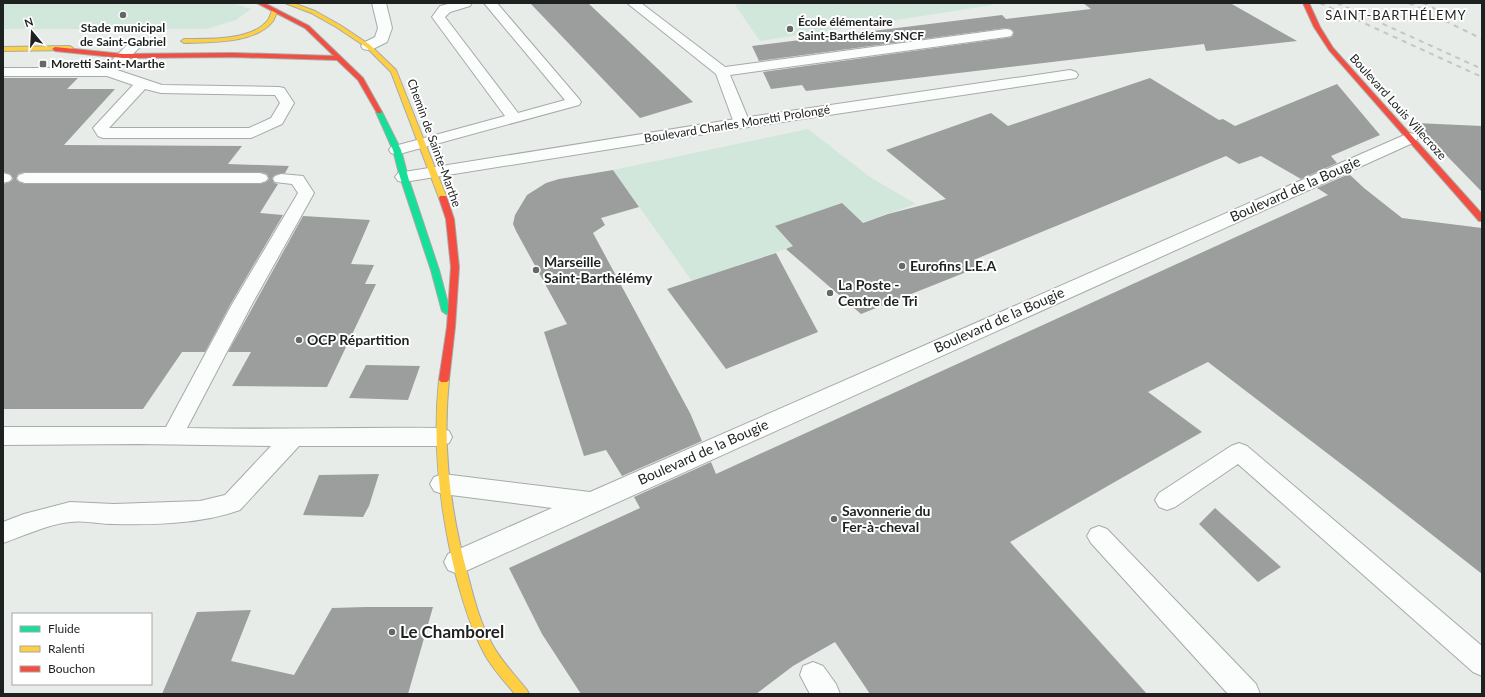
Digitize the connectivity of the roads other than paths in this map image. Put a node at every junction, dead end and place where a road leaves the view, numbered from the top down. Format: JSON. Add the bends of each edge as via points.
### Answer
{"nodes":[{"id":1,"x":260,"y":3,"type":"edge"},
{"id":2,"x":288,"y":3,"type":"edge"},
{"id":3,"x":379,"y":3,"type":"edge"},
{"id":4,"x":466,"y":3,"type":"edge"},
{"id":5,"x":490,"y":3,"type":"edge"},
{"id":6,"x":633,"y":3,"type":"edge"},
{"id":7,"x":1306,"y":3,"type":"edge"},
{"id":8,"x":275,"y":10,"type":"junction"},
{"id":9,"x":307,"y":28,"type":"junction"},
{"id":10,"x":292,"y":30,"type":"dead end"},
{"id":11,"x":1006,"y":32,"type":"dead end"},
{"id":12,"x":270,"y":33,"type":"dead end"},
{"id":13,"x":325,"y":33,"type":"junction"},
{"id":14,"x":245,"y":36,"type":"junction"},
{"id":15,"x":176,"y":41,"type":"dead end"},
{"id":16,"x":141,"y":42,"type":"dead end"},
{"id":17,"x":107,"y":45,"type":"dead end"},
{"id":18,"x":289,"y":46,"type":"dead end"},
{"id":19,"x":368,"y":46,"type":"junction"},
{"id":20,"x":3,"y":49,"type":"edge"},
{"id":21,"x":55,"y":49,"type":"junction"},
{"id":22,"x":123,"y":50,"type":"junction"},
{"id":23,"x":234,"y":55,"type":"junction"},
{"id":24,"x":340,"y":58,"type":"junction"},
{"id":25,"x":3,"y":72,"type":"edge"},
{"id":26,"x":108,"y":72,"type":"junction"},
{"id":27,"x":722,"y":72,"type":"junction"},
{"id":28,"x":1070,"y":74,"type":"dead end"},
{"id":29,"x":142,"y":83,"type":"junction"},
{"id":30,"x":515,"y":119,"type":"junction"},
{"id":31,"x":742,"y":123,"type":"junction"},
{"id":32,"x":1409,"y":138,"type":"junction"},
{"id":33,"x":423,"y":144,"type":"junction"},
{"id":34,"x":397,"y":150,"type":"junction"},
{"id":35,"x":434,"y":172,"type":"junction"},
{"id":36,"x":25,"y":178,"type":"dead end"},
{"id":37,"x":260,"y":178,"type":"dead end"},
{"id":38,"x":404,"y":178,"type":"junction"},
{"id":39,"x":282,"y":179,"type":"dead end"},
{"id":40,"x":1482,"y":219,"type":"edge"},
{"id":41,"x":451,"y":327,"type":"junction"},
{"id":42,"x":3,"y":436,"type":"edge"},
{"id":43,"x":172,"y":436,"type":"junction"},
{"id":44,"x":294,"y":437,"type":"junction"},
{"id":45,"x":441,"y":438,"type":"junction"},
{"id":46,"x":443,"y":484,"type":"junction"},
{"id":47,"x":1167,"y":500,"type":"dead end"},
{"id":48,"x":589,"y":502,"type":"junction"},
{"id":49,"x":3,"y":534,"type":"edge"},
{"id":50,"x":1099,"y":536,"type":"dead end"},
{"id":51,"x":458,"y":562,"type":"junction"},
{"id":52,"x":1482,"y":663,"type":"edge"},
{"id":53,"x":523,"y":694,"type":"edge"},
{"id":54,"x":1246,"y":694,"type":"edge"}],
"edges":[{"from":1,"to":8,"type":"street","name":"Chemin de Sainte-Marthe"},
{"from":2,"to":13,"type":"street","name":"Chemin de Sainte-Marthe","via":[[313,12]]},
{"from":3,"to":19,"type":"street","via":[[385,28],[382,39]]},
{"from":4,"to":30,"type":"lane","via":[[444,9],[438,18]]},
{"from":5,"to":30,"type":"lane","via":[[574,102]]},
{"from":6,"to":27,"type":"lane"},
{"from":7,"to":32,"type":"street","name":"Boulevard Louis Villecroze","via":[[1331,49]]},
{"from":8,"to":9,"type":"street","name":"Chemin de Sainte-Marthe"},
{"from":8,"to":14,"type":"street","via":[[273,17],[263,26]]},
{"from":9,"to":10,"type":"street"},
{"from":9,"to":13,"type":"street"},
{"from":9,"to":13,"type":"street","name":"Chemin de Sainte-Marthe"},
{"from":11,"to":27,"type":"lane"},
{"from":12,"to":14,"type":"street"},
{"from":13,"to":19,"type":"street","name":"Chemin de Sainte-Marthe"},
{"from":13,"to":24,"type":"street","name":"Chemin de Sainte-Marthe"},
{"from":14,"to":15,"type":"street"},
{"from":16,"to":22,"type":"lane"},
{"from":17,"to":21,"type":"street"},
{"from":18,"to":23,"type":"street"},
{"from":19,"to":33,"type":"street","name":"Chemin de Sainte-Marthe","via":[[394,71]]},
{"from":20,"to":21,"type":"street"},
{"from":21,"to":22,"type":"street"},
{"from":22,"to":23,"type":"street"},
{"from":22,"to":26,"type":"lane"},
{"from":23,"to":24,"type":"street"},
{"from":24,"to":34,"type":"street","name":"Chemin de Sainte-Marthe","via":[[361,79]]},
{"from":25,"to":26,"type":"lane"},
{"from":26,"to":29,"type":"lane"},
{"from":27,"to":31,"type":"lane"},
{"from":28,"to":31,"type":"street","name":"Boulevard Charles Moretti Prolongé"},
{"from":29,"to":29,"type":"lane","via":[[101,128],[103,133],[252,133],[277,121],[287,103],[279,91],[161,89]]},
{"from":30,"to":33,"type":"lane"},
{"from":31,"to":35,"type":"street","name":"Boulevard Charles Moretti Prolongé"},
{"from":32,"to":40,"type":"street","name":"Boulevard Louis Villecroze"},
{"from":32,"to":48,"type":"street","name":"Boulevard de la Bougie"},
{"from":33,"to":34,"type":"lane"},
{"from":33,"to":35,"type":"street","name":"Chemin de Sainte-Marthe"},
{"from":34,"to":38,"type":"street","name":"Chemin de Sainte-Marthe"},
{"from":35,"to":38,"type":"street","name":"Boulevard Charles Moretti Prolongé"},
{"from":35,"to":41,"type":"street","name":"Chemin de Sainte-Marthe","via":[[450,219],[454,260]]},
{"from":36,"to":37,"type":"lane"},
{"from":38,"to":41,"type":"street","name":"Chemin de Sainte-Marthe"},
{"from":39,"to":43,"type":"lane","via":[[297,179],[306,193]]},
{"from":41,"to":45,"type":"street","name":"Chemin de Sainte-Marthe","via":[[443,387]]},
{"from":42,"to":43,"type":"lane"},
{"from":43,"to":44,"type":"lane"},
{"from":44,"to":45,"type":"lane"},
{"from":44,"to":49,"type":"lane","via":[[232,503],[200,511],[114,514],[70,512],[24,524]]},
{"from":45,"to":46,"type":"street","name":"Chemin de Sainte-Marthe"},
{"from":46,"to":48,"type":"street"},
{"from":46,"to":51,"type":"street","name":"Chemin de Sainte-Marthe"},
{"from":47,"to":52,"type":"lane","via":[[1239,452]]},
{"from":48,"to":51,"type":"street","name":"Boulevard de la Bougie"},
{"from":50,"to":54,"type":"lane"},
{"from":51,"to":53,"type":"street","name":"Chemin de Sainte-Marthe","via":[[472,610],[492,656]]}]}
